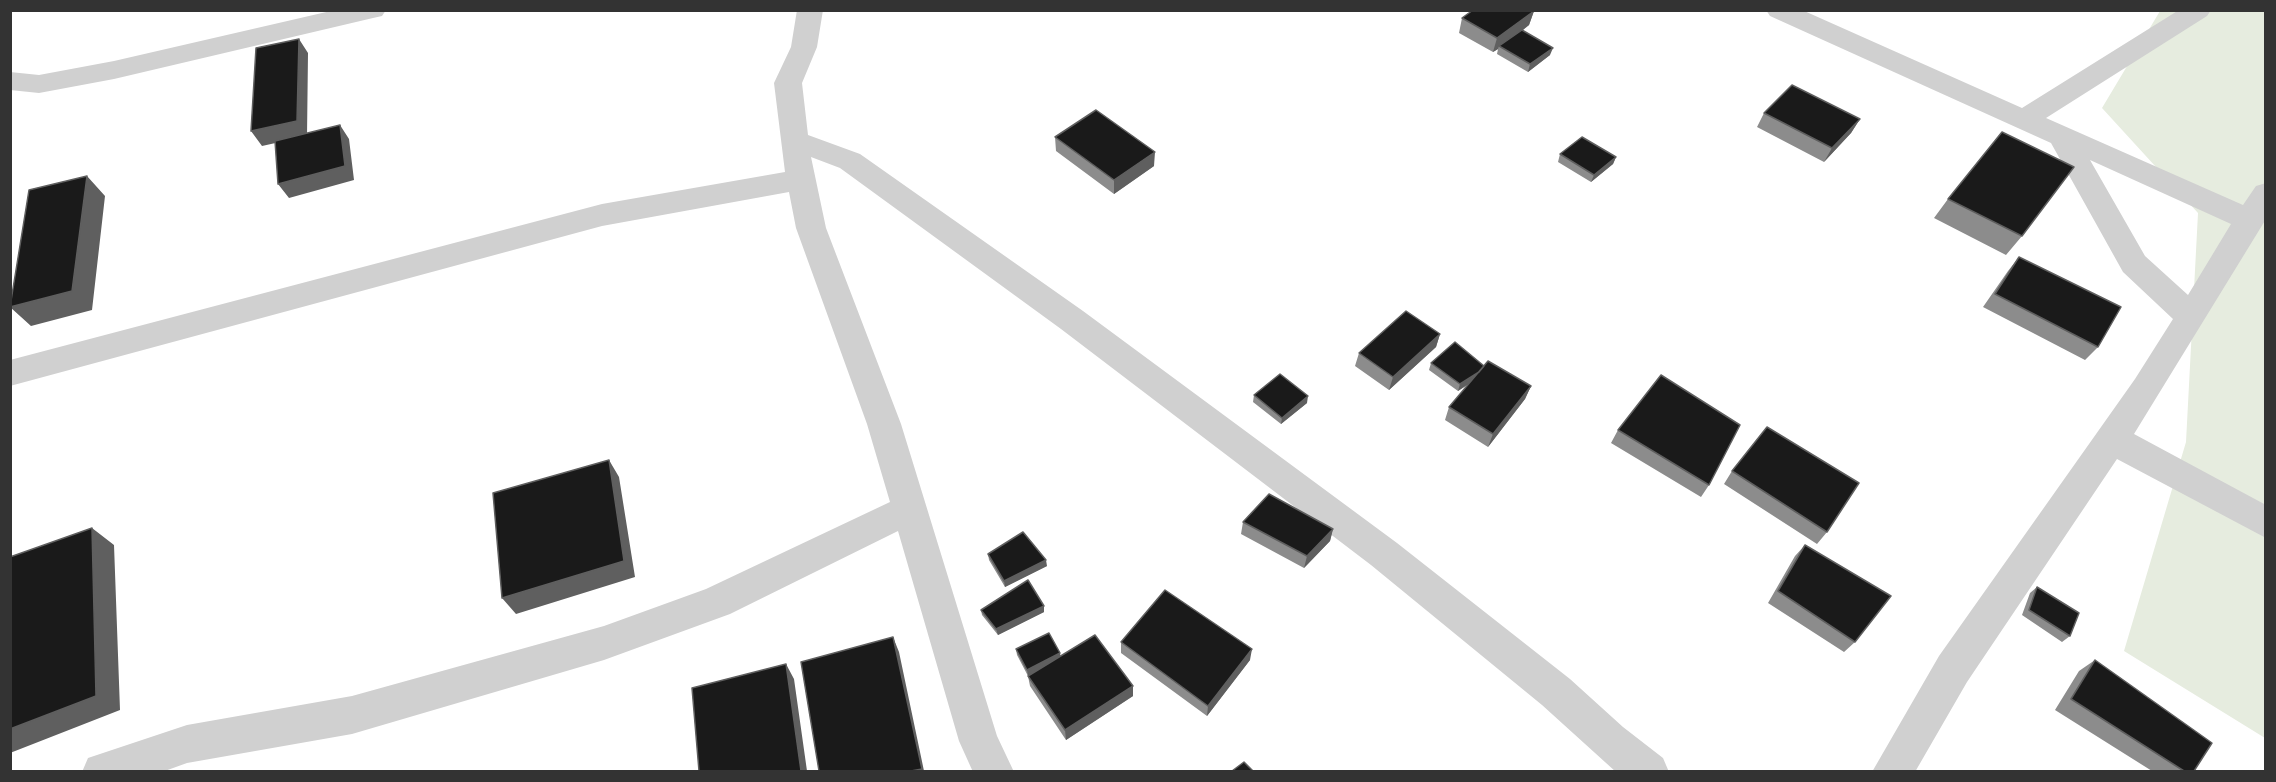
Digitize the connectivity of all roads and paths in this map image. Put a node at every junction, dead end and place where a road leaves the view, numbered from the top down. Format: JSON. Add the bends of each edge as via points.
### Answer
{"nodes":[{"id":1,"x":373,"y":10,"type":"edge"},
{"id":2,"x":810,"y":10,"type":"edge"},
{"id":3,"x":1779,"y":10,"type":"edge"},
{"id":4,"x":2198,"y":10,"type":"edge"},
{"id":5,"x":10,"y":81,"type":"edge"},
{"id":6,"x":2023,"y":120,"type":"junction"},
{"id":7,"x":2062,"y":137,"type":"junction"},
{"id":8,"x":795,"y":141,"type":"junction"},
{"id":9,"x":801,"y":179,"type":"junction"},
{"id":10,"x":2257,"y":206,"type":"edge"},
{"id":11,"x":2191,"y":317,"type":"junction"},
{"id":12,"x":10,"y":373,"type":"edge"},
{"id":13,"x":2112,"y":439,"type":"junction"},
{"id":14,"x":909,"y":509,"type":"junction"},
{"id":15,"x":2265,"y":523,"type":"edge"},
{"id":16,"x":102,"y":771,"type":"edge"},
{"id":17,"x":994,"y":771,"type":"edge"},
{"id":18,"x":1649,"y":771,"type":"edge"},
{"id":19,"x":1892,"y":771,"type":"edge"}],
"edges":[{"from":1,"to":5,"type":"street","via":[[114,70],[39,84]]},
{"from":2,"to":8,"type":"street","via":[[804,47],[788,83]]},
{"from":3,"to":6,"type":"street"},
{"from":4,"to":6,"type":"street"},
{"from":6,"to":7,"type":"street"},
{"from":7,"to":10,"type":"street"},
{"from":7,"to":11,"type":"street","via":[[2134,264]]},
{"from":8,"to":9,"type":"street"},
{"from":8,"to":18,"type":"street","via":[[850,161],[1082,328],[1384,554]]},
{"from":9,"to":12,"type":"street","via":[[602,215]]},
{"from":9,"to":14,"type":"street","via":[[811,228],[884,424]]},
{"from":10,"to":11,"type":"street"},
{"from":11,"to":13,"type":"street"},
{"from":13,"to":15,"type":"street"},
{"from":13,"to":19,"type":"street","via":[[1953,669]]},
{"from":14,"to":16,"type":"street","via":[[717,602],[604,643],[352,715],[187,744]]},
{"from":14,"to":17,"type":"street","via":[[979,741]]}]}
